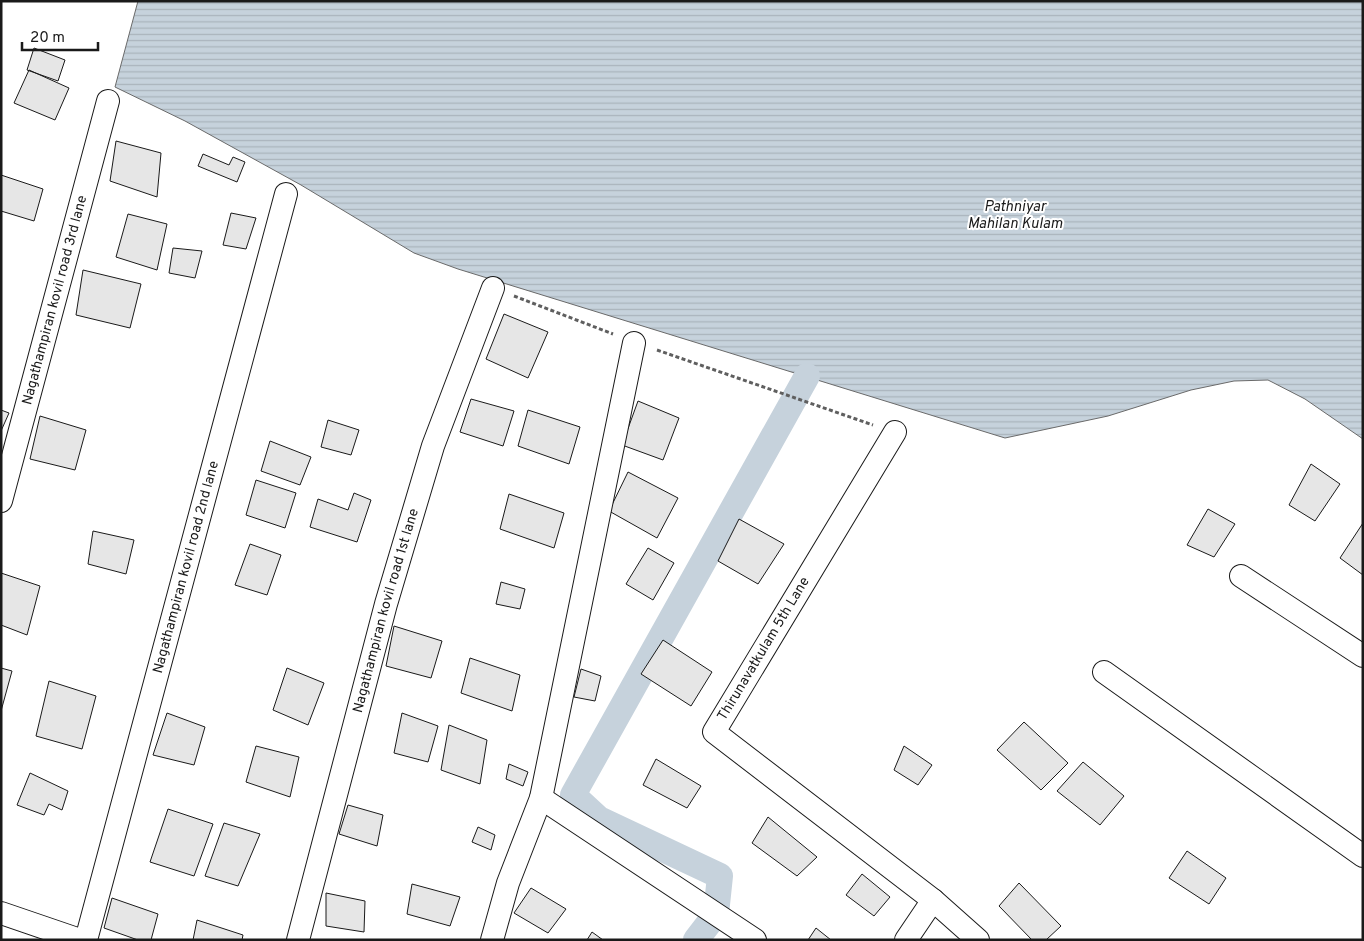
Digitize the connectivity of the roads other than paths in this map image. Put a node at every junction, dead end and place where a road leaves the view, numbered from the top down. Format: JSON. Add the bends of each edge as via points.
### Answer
{"nodes":[{"id":1,"x":108,"y":101,"type":"dead end"},
{"id":2,"x":286,"y":194,"type":"dead end"},
{"id":3,"x":494,"y":288,"type":"road end"},
{"id":4,"x":634,"y":342,"type":"road end"},
{"id":5,"x":895,"y":432,"type":"road end"},
{"id":6,"x":1,"y":501,"type":"edge"},
{"id":7,"x":1241,"y":576,"type":"dead end"},
{"id":8,"x":1363,"y":656,"type":"edge"},
{"id":9,"x":1104,"y":672,"type":"dead end"},
{"id":10,"x":541,"y":798,"type":"junction"},
{"id":11,"x":1363,"y":856,"type":"edge"},
{"id":12,"x":934,"y":900,"type":"junction"},
{"id":13,"x":1,"y":913,"type":"edge"},
{"id":14,"x":80,"y":940,"type":"edge"},
{"id":15,"x":86,"y":940,"type":"edge"},
{"id":16,"x":298,"y":940,"type":"edge"},
{"id":17,"x":492,"y":940,"type":"edge"},
{"id":18,"x":755,"y":940,"type":"edge"},
{"id":19,"x":906,"y":940,"type":"edge"},
{"id":20,"x":978,"y":940,"type":"edge"}],
"edges":[{"from":1,"to":6,"type":"street","name":"Nagathampiran kovil road 3rd lane"},
{"from":2,"to":15,"type":"street","name":"Nagathampiran kovil road 2nd lane"},
{"from":3,"to":16,"type":"street","name":"Nagathampiran kovil road 1st lane","via":[[432,446],[386,604]]},
{"from":4,"to":10,"type":"street"},
{"from":5,"to":12,"type":"street","name":"Thirunavatkulam 5th Lane","via":[[714,732]]},
{"from":7,"to":8,"type":"street"},
{"from":9,"to":11,"type":"street"},
{"from":10,"to":17,"type":"street","via":[[508,883]]},
{"from":10,"to":18,"type":"street"},
{"from":12,"to":19,"type":"street"},
{"from":12,"to":20,"type":"street","name":"Thirunavatkulam 5th Lane"},
{"from":13,"to":14,"type":"street"}]}
